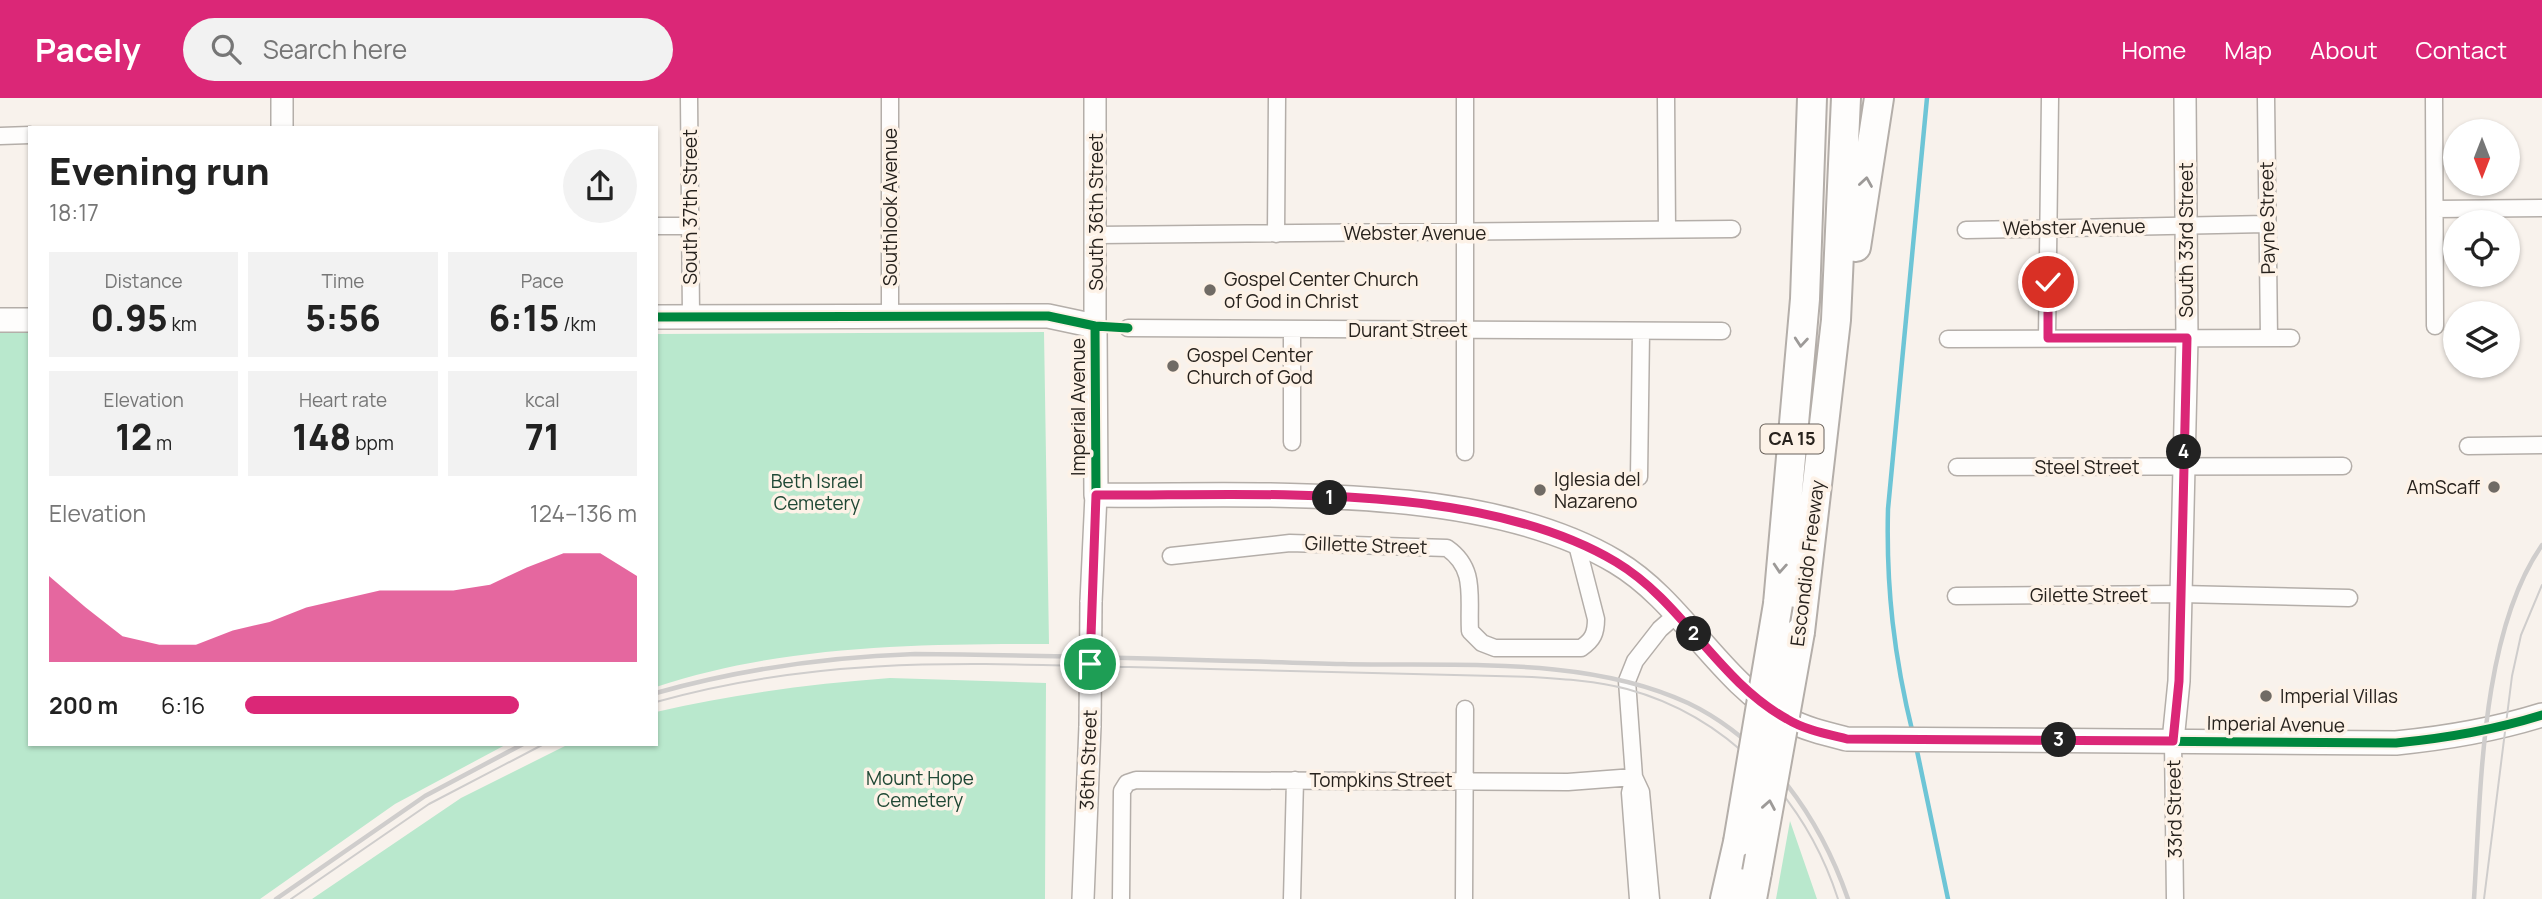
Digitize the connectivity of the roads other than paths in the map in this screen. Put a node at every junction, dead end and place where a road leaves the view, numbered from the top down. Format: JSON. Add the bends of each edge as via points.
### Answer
{"nodes":[{"id":1,"x":282,"y":98,"type":"edge"},
{"id":2,"x":689,"y":98,"type":"edge"},
{"id":3,"x":890,"y":98,"type":"edge"},
{"id":4,"x":1095,"y":98,"type":"edge"},
{"id":5,"x":1277,"y":98,"type":"edge"},
{"id":6,"x":1465,"y":98,"type":"edge"},
{"id":7,"x":1666,"y":98,"type":"edge"},
{"id":8,"x":1846,"y":98,"type":"edge"},
{"id":9,"x":1879,"y":98,"type":"edge"},
{"id":10,"x":2050,"y":98,"type":"edge"},
{"id":11,"x":2185,"y":98,"type":"edge"},
{"id":12,"x":2266,"y":98,"type":"edge"},
{"id":13,"x":2434,"y":98,"type":"edge"},
{"id":14,"x":1810,"y":100,"type":"edge"},
{"id":15,"x":282,"y":126,"type":"edge"},
{"id":16,"x":28,"y":135,"type":"edge"},
{"id":17,"x":0,"y":136,"type":"edge"},
{"id":18,"x":2542,"y":208,"type":"edge"},
{"id":19,"x":2435,"y":209,"type":"junction"},
{"id":20,"x":2266,"y":224,"type":"junction"},
{"id":21,"x":658,"y":226,"type":"edge"},
{"id":22,"x":690,"y":226,"type":"junction"},
{"id":23,"x":2048,"y":226,"type":"junction"},
{"id":24,"x":2186,"y":226,"type":"junction"},
{"id":25,"x":1667,"y":229,"type":"junction"},
{"id":26,"x":1732,"y":229,"type":"dead end"},
{"id":27,"x":1966,"y":230,"type":"dead end"},
{"id":28,"x":1466,"y":233,"type":"junction"},
{"id":29,"x":1276,"y":234,"type":"junction"},
{"id":30,"x":1098,"y":235,"type":"junction"},
{"id":31,"x":691,"y":316,"type":"junction"},
{"id":32,"x":890,"y":316,"type":"junction"},
{"id":33,"x":658,"y":317,"type":"edge"},
{"id":34,"x":0,"y":320,"type":"edge"},
{"id":35,"x":28,"y":320,"type":"edge"},
{"id":36,"x":1836,"y":320,"type":"junction"},
{"id":37,"x":1095,"y":326,"type":"junction"},
{"id":38,"x":2435,"y":326,"type":"dead end"},
{"id":39,"x":1128,"y":328,"type":"dead end"},
{"id":40,"x":1465,"y":329,"type":"junction"},
{"id":41,"x":1292,"y":330,"type":"junction"},
{"id":42,"x":1722,"y":331,"type":"dead end"},
{"id":43,"x":1642,"y":332,"type":"junction"},
{"id":44,"x":2048,"y":338,"type":"junction"},
{"id":45,"x":2187,"y":338,"type":"junction"},
{"id":46,"x":2269,"y":338,"type":"junction"},
{"id":47,"x":2291,"y":338,"type":"dead end"},
{"id":48,"x":1948,"y":339,"type":"dead end"},
{"id":49,"x":1292,"y":442,"type":"dead end"},
{"id":50,"x":2542,"y":445,"type":"edge"},
{"id":51,"x":2468,"y":446,"type":"dead end"},
{"id":52,"x":1465,"y":452,"type":"dead end"},
{"id":53,"x":1956,"y":467,"type":"dead end"},
{"id":54,"x":2183,"y":467,"type":"junction"},
{"id":55,"x":2343,"y":467,"type":"dead end"},
{"id":56,"x":1639,"y":477,"type":"dead end"},
{"id":57,"x":1096,"y":495,"type":"junction"},
{"id":58,"x":1576,"y":541,"type":"junction"},
{"id":59,"x":1171,"y":556,"type":"dead end"},
{"id":60,"x":2180,"y":594,"type":"junction"},
{"id":61,"x":1956,"y":596,"type":"dead end"},
{"id":62,"x":2349,"y":598,"type":"dead end"},
{"id":63,"x":1676,"y":615,"type":"junction"},
{"id":64,"x":1465,"y":709,"type":"dead end"},
{"id":65,"x":2542,"y":715,"type":"edge"},
{"id":66,"x":2173,"y":741,"type":"junction"},
{"id":67,"x":1634,"y":777,"type":"junction"},
{"id":68,"x":1295,"y":779,"type":"junction"},
{"id":69,"x":1465,"y":781,"type":"junction"},
{"id":70,"x":1127,"y":783,"type":"joint"},
{"id":71,"x":1755,"y":886,"type":"edge"},
{"id":72,"x":1083,"y":899,"type":"edge"},
{"id":73,"x":1121,"y":899,"type":"edge"},
{"id":74,"x":1292,"y":899,"type":"edge"},
{"id":75,"x":1464,"y":899,"type":"edge"},
{"id":76,"x":1638,"y":899,"type":"edge"},
{"id":77,"x":1651,"y":899,"type":"edge"},
{"id":78,"x":1725,"y":899,"type":"edge"},
{"id":79,"x":2175,"y":899,"type":"edge"}],
"edges":[{"from":1,"to":15,"type":"street"},
{"from":2,"to":22,"type":"street","name":"South 37th Street"},
{"from":3,"to":32,"type":"street","name":"Southlook Avenue"},
{"from":4,"to":30,"type":"street","name":"South 36th Street"},
{"from":5,"to":29,"type":"street"},
{"from":6,"to":28,"type":"street"},
{"from":7,"to":25,"type":"street"},
{"from":8,"to":36,"type":"highway","name":"Escondido Freeway","number":"CA 15"},
{"from":36,"to":9,"type":"highway","one_way":true,"via":[[1853,267]]},
{"from":10,"to":23,"type":"street"},
{"from":11,"to":24,"type":"street","name":"South 33rd Street"},
{"from":12,"to":20,"type":"street","name":"Payne Street"},
{"from":13,"to":19,"type":"street"},
{"from":14,"to":78,"type":"highway","name":"Escondido Freeway","number":"CA 15","one_way":true,"bridge":true,"via":[[1805,299],[1777,604]]},
{"from":16,"to":17,"type":"street"},
{"from":18,"to":19,"type":"street"},
{"from":19,"to":38,"type":"street"},
{"from":20,"to":24,"type":"street","name":"Webster Avenue"},
{"from":20,"to":46,"type":"street","name":"Payne Street"},
{"from":21,"to":22,"type":"street"},
{"from":22,"to":31,"type":"street","name":"South 37th Street"},
{"from":23,"to":24,"type":"street","name":"Webster Avenue"},
{"from":23,"to":27,"type":"street","name":"Webster Avenue"},
{"from":23,"to":44,"type":"street"},
{"from":24,"to":45,"type":"street","name":"South 33rd Street"},
{"from":25,"to":26,"type":"street","name":"Webster Avenue"},
{"from":25,"to":28,"type":"street","name":"Webster Avenue"},
{"from":28,"to":29,"type":"street","name":"Webster Avenue"},
{"from":28,"to":40,"type":"street"},
{"from":29,"to":30,"type":"street","name":"Webster Avenue"},
{"from":30,"to":37,"type":"street","name":"South 36th Street"},
{"from":31,"to":32,"type":"main road","name":"Imperial Avenue"},
{"from":31,"to":33,"type":"main road","name":"Imperial Avenue"},
{"from":32,"to":37,"type":"main road","name":"Imperial Avenue","via":[[1048,316]]},
{"from":34,"to":35,"type":"main road"},
{"from":71,"to":36,"type":"highway","name":"Escondido Freeway","number":"CA 15","one_way":true,"bridge":true,"via":[[1800,632]]},
{"from":37,"to":57,"type":"main road","name":"Imperial Avenue"},
{"from":39,"to":41,"type":"street","name":"Durant Street"},
{"from":40,"to":41,"type":"street","name":"Durant Street"},
{"from":40,"to":43,"type":"street","name":"Durant Street"},
{"from":40,"to":52,"type":"street"},
{"from":41,"to":49,"type":"street"},
{"from":42,"to":43,"type":"street","name":"Durant Street"},
{"from":43,"to":56,"type":"street"},
{"from":44,"to":45,"type":"street"},
{"from":44,"to":48,"type":"street"},
{"from":45,"to":46,"type":"street"},
{"from":45,"to":54,"type":"street","name":"South 33rd Street"},
{"from":46,"to":47,"type":"street"},
{"from":50,"to":51,"type":"street"},
{"from":53,"to":54,"type":"street","name":"Steel Street"},
{"from":54,"to":55,"type":"street","name":"Steel Street"},
{"from":54,"to":60,"type":"street","name":"33rd Street"},
{"from":57,"to":58,"type":"main road","name":"Imperial Avenue","via":[[1391,500],[1542,528]]},
{"from":57,"to":72,"type":"street","name":"36th Street","bridge":true},
{"from":58,"to":59,"type":"street","name":"Gillette Street","via":[[1596,619],[1591,641],[1581,648],[1494,648],[1482,643],[1470,631],[1463,559],[1447,548],[1290,543]]},
{"from":58,"to":63,"type":"main road","name":"Imperial Avenue","via":[[1618,563]]},
{"from":60,"to":61,"type":"street","name":"Gilette Street"},
{"from":60,"to":62,"type":"street","name":"Gilette Street"},
{"from":60,"to":66,"type":"street","name":"33rd Street"},
{"from":63,"to":66,"type":"main road","name":"Imperial Avenue","via":[[1731,676],[1767,706],[1789,721],[1847,739]]},
{"from":63,"to":67,"type":"street","via":[[1635,661],[1627,681]]},
{"from":64,"to":69,"type":"street"},
{"from":65,"to":66,"type":"main road","name":"Imperial Avenue","via":[[2474,734],[2396,743]]},
{"from":66,"to":79,"type":"street","name":"33rd Street"},
{"from":67,"to":69,"type":"street","name":"Tompkins Street"},
{"from":67,"to":76,"type":"street","via":[[1630,793]]},
{"from":67,"to":77,"type":"street","via":[[1641,792]]},
{"from":68,"to":69,"type":"street","name":"Tompkins Street"},
{"from":68,"to":70,"type":"street","name":"Tompkins Street"},
{"from":68,"to":74,"type":"street"},
{"from":69,"to":75,"type":"street"},
{"from":70,"to":73,"type":"street","name":"36th Street","via":[[1122,791]]}]}
